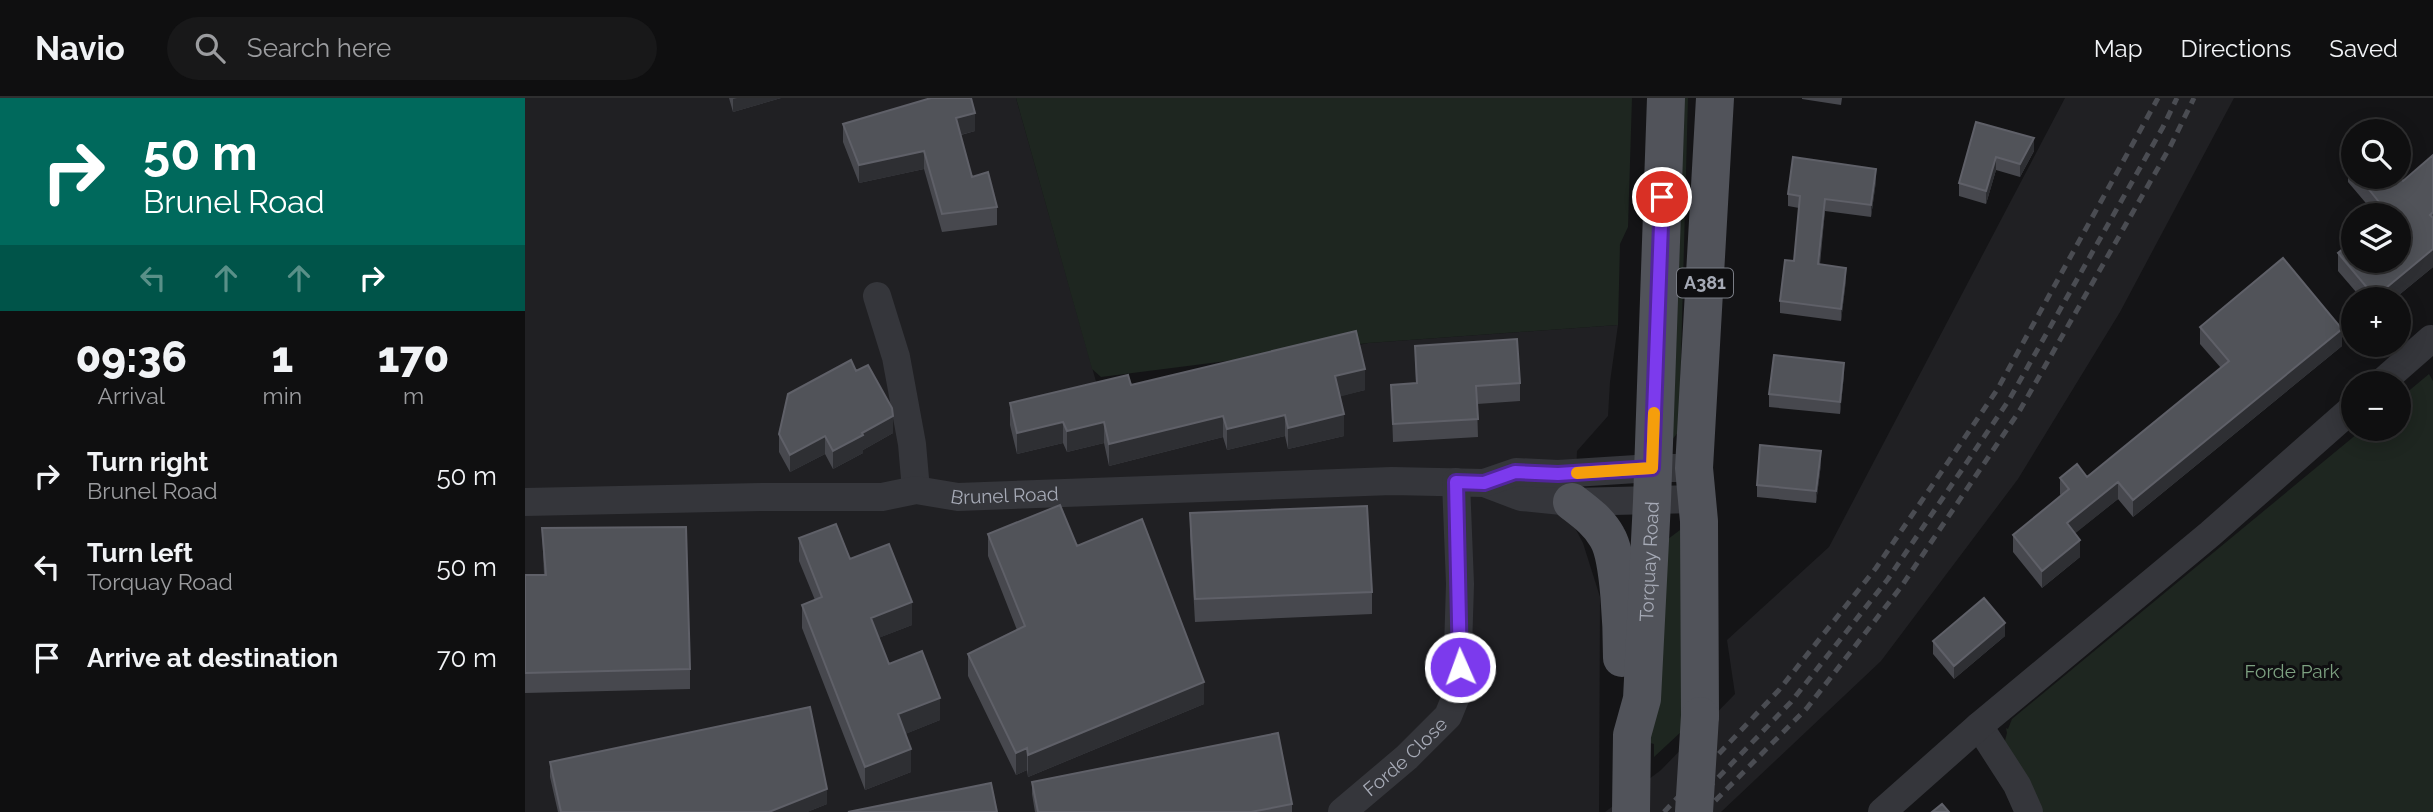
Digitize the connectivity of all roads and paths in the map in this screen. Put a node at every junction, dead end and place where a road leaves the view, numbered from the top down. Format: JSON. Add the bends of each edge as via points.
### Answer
{"nodes":[{"id":1,"x":1666,"y":98,"type":"edge"},
{"id":2,"x":1714,"y":98,"type":"edge"},
{"id":3,"x":877,"y":296,"type":"dead end"},
{"id":4,"x":2432,"y":339,"type":"edge"},
{"id":5,"x":2395,"y":371,"type":"edge"},
{"id":6,"x":2341,"y":418,"type":"edge"},
{"id":7,"x":1456,"y":482,"type":"junction"},
{"id":8,"x":1484,"y":483,"type":"junction"},
{"id":9,"x":1652,"y":484,"type":"junction"},
{"id":10,"x":1695,"y":484,"type":"junction"},
{"id":11,"x":916,"y":490,"type":"junction"},
{"id":12,"x":525,"y":502,"type":"edge"},
{"id":13,"x":1572,"y":502,"type":"junction"},
{"id":14,"x":1979,"y":726,"type":"junction"},
{"id":15,"x":1633,"y":750,"type":"junction"},
{"id":16,"x":1342,"y":812,"type":"edge"},
{"id":17,"x":1632,"y":812,"type":"edge"},
{"id":18,"x":1694,"y":812,"type":"edge"},
{"id":19,"x":1882,"y":812,"type":"edge"},
{"id":20,"x":2029,"y":812,"type":"edge"}],
"edges":[{"from":1,"to":9,"type":"main road","name":"Torquay Road","number":"A381"},
{"from":2,"to":10,"type":"main road","number":"A381"},
{"from":3,"to":11,"type":"street","via":[[899,370]]},
{"from":4,"to":5,"type":"street"},
{"from":6,"to":14,"type":"street"},
{"from":7,"to":8,"type":"street","name":"Brunel Road"},
{"from":7,"to":11,"type":"street","name":"Brunel Road","via":[[958,497]]},
{"from":7,"to":16,"type":"street","name":"Forde Close","via":[[1461,684],[1448,716]]},
{"from":8,"to":9,"type":"street","name":"Brunel Road","via":[[1515,472]]},
{"from":8,"to":13,"type":"street","name":"Brunel Road","via":[[1521,497]]},
{"from":9,"to":10,"type":"street","name":"Brunel Road"},
{"from":9,"to":13,"type":"street","name":"Brunel Road"},
{"from":9,"to":15,"type":"main road","name":"Torquay Road","number":"A381","via":[[1643,699]]},
{"from":10,"to":18,"type":"main road","number":"A381","bridge":true,"via":[[1700,716]]},
{"from":11,"to":12,"type":"street","name":"Brunel Road","via":[[882,498]]},
{"from":13,"to":15,"type":"main road","number":"A381","via":[[1609,538],[1621,615],[1621,691]]},
{"from":14,"to":19,"type":"street"},
{"from":14,"to":20,"type":"street"},
{"from":15,"to":17,"type":"main road","name":"Torquay Road","number":"A381"}]}
